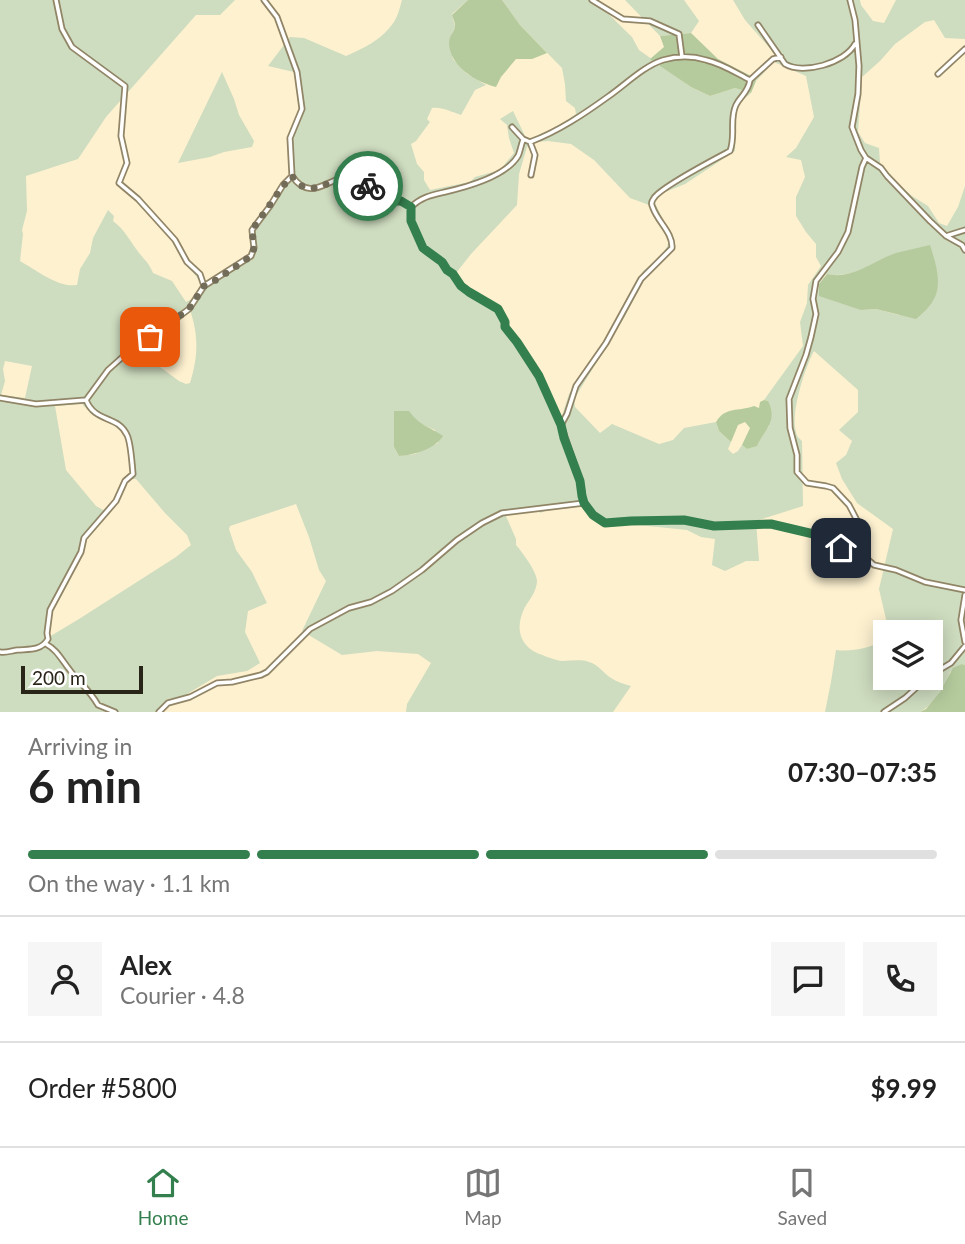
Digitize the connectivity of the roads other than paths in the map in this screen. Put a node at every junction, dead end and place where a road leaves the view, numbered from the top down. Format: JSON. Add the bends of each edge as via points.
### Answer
{"nodes":[{"id":1,"x":56,"y":0,"type":"edge"},
{"id":2,"x":264,"y":0,"type":"edge"},
{"id":3,"x":592,"y":0,"type":"edge"},
{"id":4,"x":850,"y":0,"type":"edge"},
{"id":5,"x":758,"y":25,"type":"dead end"},
{"id":6,"x":856,"y":42,"type":"junction"},
{"id":7,"x":965,"y":49,"type":"edge"},
{"id":8,"x":682,"y":57,"type":"junction"},
{"id":9,"x":781,"y":57,"type":"junction"},
{"id":10,"x":938,"y":74,"type":"dead end"},
{"id":11,"x":750,"y":80,"type":"junction"},
{"id":12,"x":512,"y":127,"type":"dead end"},
{"id":13,"x":523,"y":139,"type":"junction"},
{"id":14,"x":530,"y":142,"type":"junction"},
{"id":15,"x":866,"y":158,"type":"junction"},
{"id":16,"x":531,"y":175,"type":"dead end"},
{"id":17,"x":292,"y":176,"type":"junction"},
{"id":18,"x":411,"y":207,"type":"junction"},
{"id":19,"x":965,"y":230,"type":"edge"},
{"id":20,"x":946,"y":236,"type":"junction"},
{"id":21,"x":965,"y":250,"type":"edge"},
{"id":22,"x":204,"y":286,"type":"junction"},
{"id":23,"x":0,"y":398,"type":"edge"},
{"id":24,"x":86,"y":400,"type":"junction"},
{"id":25,"x":561,"y":425,"type":"junction"},
{"id":26,"x":584,"y":503,"type":"junction"},
{"id":27,"x":866,"y":558,"type":"junction"},
{"id":28,"x":965,"y":592,"type":"edge"},
{"id":29,"x":46,"y":644,"type":"junction"},
{"id":30,"x":965,"y":644,"type":"edge"},
{"id":31,"x":0,"y":652,"type":"edge"},
{"id":32,"x":943,"y":668,"type":"edge"},
{"id":33,"x":914,"y":690,"type":"edge"},
{"id":34,"x":115,"y":712,"type":"edge"},
{"id":35,"x":159,"y":712,"type":"edge"},
{"id":36,"x":884,"y":712,"type":"edge"}],
"edges":[{"from":1,"to":22,"type":"street","via":[[62,29],[72,47],[125,86],[121,136],[127,163],[119,183],[175,240]]},
{"from":2,"to":17,"type":"street","via":[[278,16],[297,72],[302,109],[290,138]]},
{"from":3,"to":8,"type":"street","via":[[623,19],[650,21],[678,34]]},
{"from":4,"to":6,"type":"street"},
{"from":5,"to":9,"type":"street"},
{"from":6,"to":9,"type":"street","via":[[847,54],[821,65],[792,68]]},
{"from":6,"to":15,"type":"street","via":[[858,94],[852,127]]},
{"from":7,"to":10,"type":"street"},
{"from":8,"to":11,"type":"street","via":[[726,66]]},
{"from":8,"to":14,"type":"street","via":[[659,61],[591,109]]},
{"from":9,"to":11,"type":"street"},
{"from":11,"to":25,"type":"street","via":[[736,104],[730,151],[655,195],[653,209],[672,248],[641,279],[606,344],[576,386]]},
{"from":12,"to":13,"type":"street"},
{"from":13,"to":14,"type":"street"},
{"from":13,"to":18,"type":"street","via":[[518,156],[495,176],[433,194]]},
{"from":14,"to":16,"type":"street","via":[[535,155]]},
{"from":15,"to":20,"type":"street"},
{"from":15,"to":27,"type":"street","via":[[848,232],[816,281],[811,337],[789,399],[797,472],[807,484],[833,488],[849,505],[861,528]]},
{"from":17,"to":18,"type":"street","via":[[307,189],[355,177],[390,201]]},
{"from":17,"to":22,"type":"street","via":[[252,230],[251,256]]},
{"from":18,"to":25,"type":"street","via":[[411,221],[423,248],[442,262],[461,286],[498,309],[539,376]]},
{"from":19,"to":20,"type":"street"},
{"from":20,"to":21,"type":"street"},
{"from":22,"to":24,"type":"street","via":[[189,309],[108,370]]},
{"from":23,"to":24,"type":"street","via":[[36,404]]},
{"from":24,"to":29,"type":"street","via":[[94,414],[124,429],[133,474],[84,538],[50,610]]},
{"from":25,"to":26,"type":"street"},
{"from":26,"to":27,"type":"street","via":[[605,523],[771,524],[822,536]]},
{"from":26,"to":35,"type":"street","via":[[502,513],[457,540],[392,591],[310,629],[267,671],[218,683]]},
{"from":27,"to":28,"type":"street","via":[[874,565]]},
{"from":28,"to":30,"type":"street","via":[[961,621]]},
{"from":29,"to":31,"type":"street","via":[[35,650]]},
{"from":29,"to":34,"type":"street","via":[[55,649],[98,705]]},
{"from":30,"to":32,"type":"street"},
{"from":33,"to":36,"type":"street"}]}
